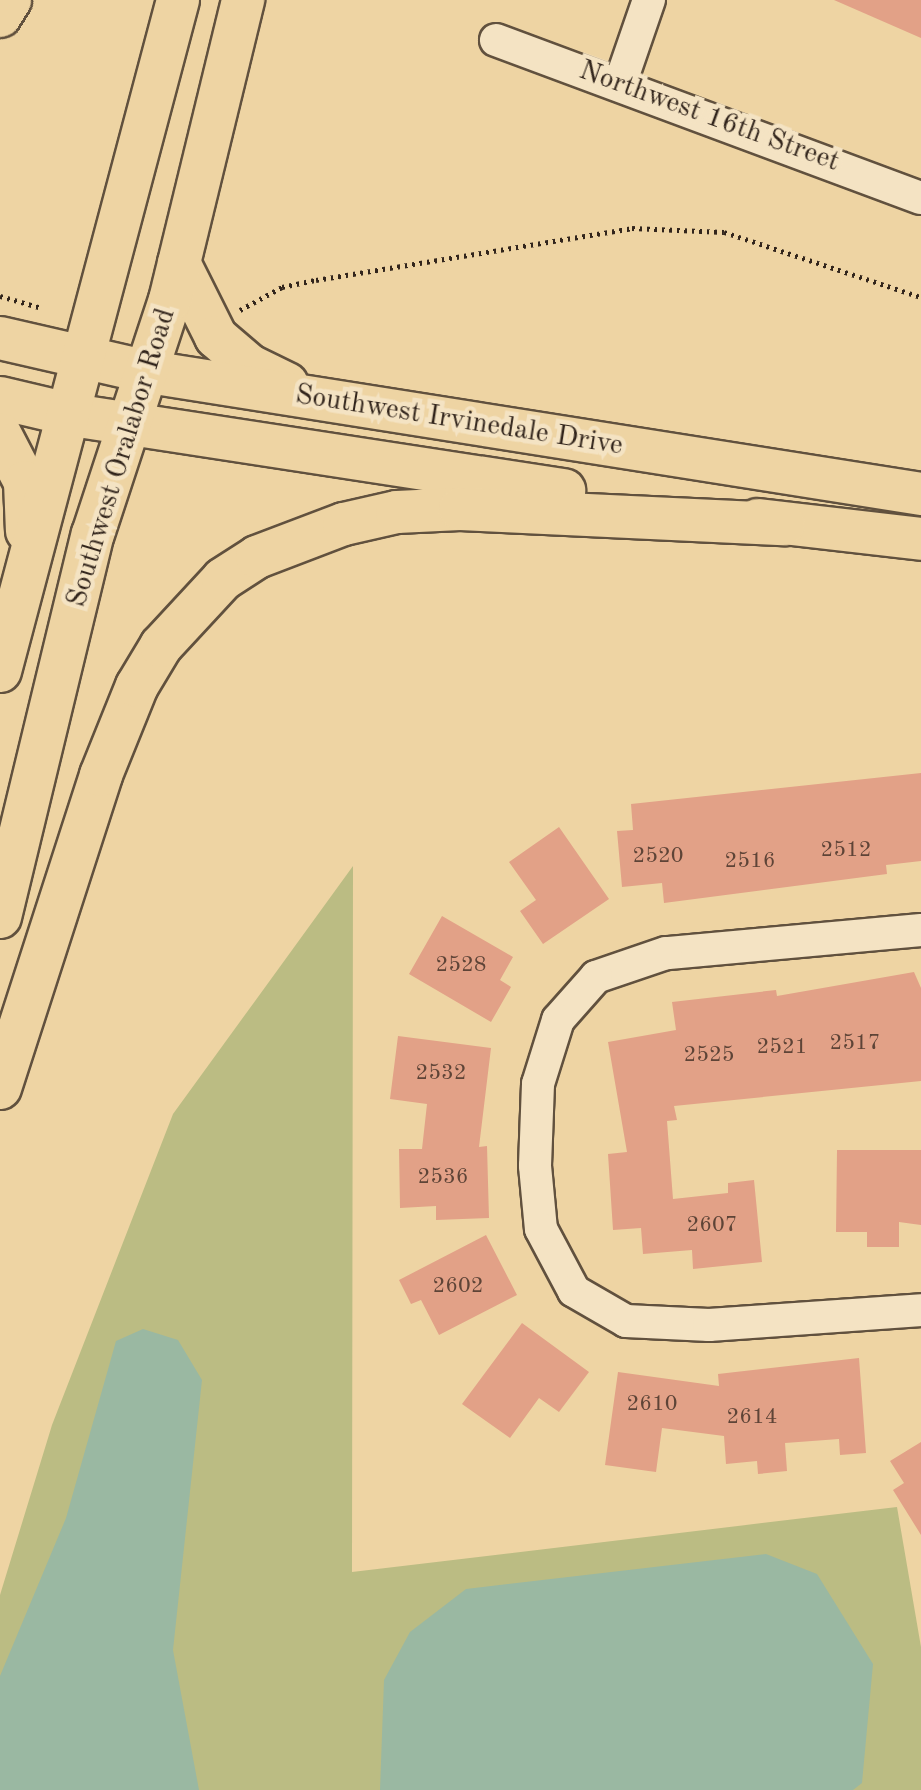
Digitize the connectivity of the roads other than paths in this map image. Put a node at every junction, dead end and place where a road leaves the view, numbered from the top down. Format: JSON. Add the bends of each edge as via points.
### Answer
{"nodes":[{"id":1,"x":10,"y":0,"type":"edge"},
{"id":2,"x":178,"y":0,"type":"edge"},
{"id":3,"x":243,"y":0,"type":"edge"},
{"id":4,"x":649,"y":0,"type":"edge"},
{"id":5,"x":0,"y":16,"type":"edge"},
{"id":6,"x":496,"y":40,"type":"dead end"},
{"id":7,"x":620,"y":84,"type":"junction"},
{"id":8,"x":921,"y":198,"type":"edge"},
{"id":9,"x":179,"y":263,"type":"junction"},
{"id":10,"x":0,"y":338,"type":"edge"},
{"id":11,"x":85,"y":360,"type":"junction"},
{"id":12,"x":149,"y":372,"type":"junction"},
{"id":13,"x":0,"y":398,"type":"edge"},
{"id":14,"x":319,"y":399,"type":"junction"},
{"id":15,"x":72,"y":415,"type":"junction"},
{"id":16,"x":134,"y":424,"type":"junction"},
{"id":17,"x":0,"y":434,"type":"edge"},
{"id":18,"x":921,"y":494,"type":"edge"},
{"id":19,"x":784,"y":524,"type":"junction"},
{"id":20,"x":921,"y":539,"type":"edge"},
{"id":21,"x":22,"y":588,"type":"junction"},
{"id":22,"x":0,"y":671,"type":"edge"},
{"id":23,"x":0,"y":917,"type":"edge"},
{"id":24,"x":921,"y":930,"type":"edge"},
{"id":25,"x":0,"y":1088,"type":"edge"},
{"id":26,"x":921,"y":1310,"type":"edge"}],
"edges":[{"from":1,"to":5,"type":"main road"},
{"from":2,"to":11,"type":"main road","name":"Southwest Oralabor Road"},
{"from":3,"to":9,"type":"main road","name":"Southwest Oralabor Road"},
{"from":4,"to":7,"type":"street"},
{"from":6,"to":7,"type":"street","name":"Northwest 16th Street"},
{"from":7,"to":8,"type":"street","name":"Northwest 16th Street"},
{"from":9,"to":12,"type":"main road","name":"Southwest Oralabor Road"},
{"from":9,"to":14,"type":"main road","via":[[216,337],[250,366]]},
{"from":10,"to":11,"type":"main road","name":"Southwest Irvinedale Drive"},
{"from":11,"to":12,"type":"main road","name":"Southwest Irvinedale Drive"},
{"from":11,"to":15,"type":"main road","name":"Southwest Oralabor Road"},
{"from":12,"to":14,"type":"main road","name":"Southwest Irvinedale Drive"},
{"from":12,"to":16,"type":"main road","name":"Southwest Oralabor Road"},
{"from":13,"to":15,"type":"main road","name":"Southwest Irvinedale Drive"},
{"from":14,"to":18,"type":"main road","name":"Southwest Irvinedale Drive"},
{"from":15,"to":16,"type":"main road","name":"Southwest Irvinedale Drive"},
{"from":15,"to":21,"type":"main road","name":"Southwest Oralabor Road"},
{"from":16,"to":19,"type":"main road","name":"Southwest Irvinedale Drive"},
{"from":16,"to":23,"type":"main road","name":"Southwest Oralabor Road","via":[[93,534]]},
{"from":17,"to":21,"type":"main road","via":[[17,460],[27,496]]},
{"from":19,"to":20,"type":"main road","name":"Southwest Irvinedale Drive"},
{"from":19,"to":25,"type":"main road","via":[[397,512],[256,557],[223,579],[161,646],[137,686],[101,775]]},
{"from":21,"to":22,"type":"main road","name":"Southwest Oralabor Road"},
{"from":24,"to":26,"type":"street","via":[[666,953],[596,978],[558,1020],[538,1084],[535,1166],[541,1229],[574,1291],[626,1321],[708,1325]]}]}
